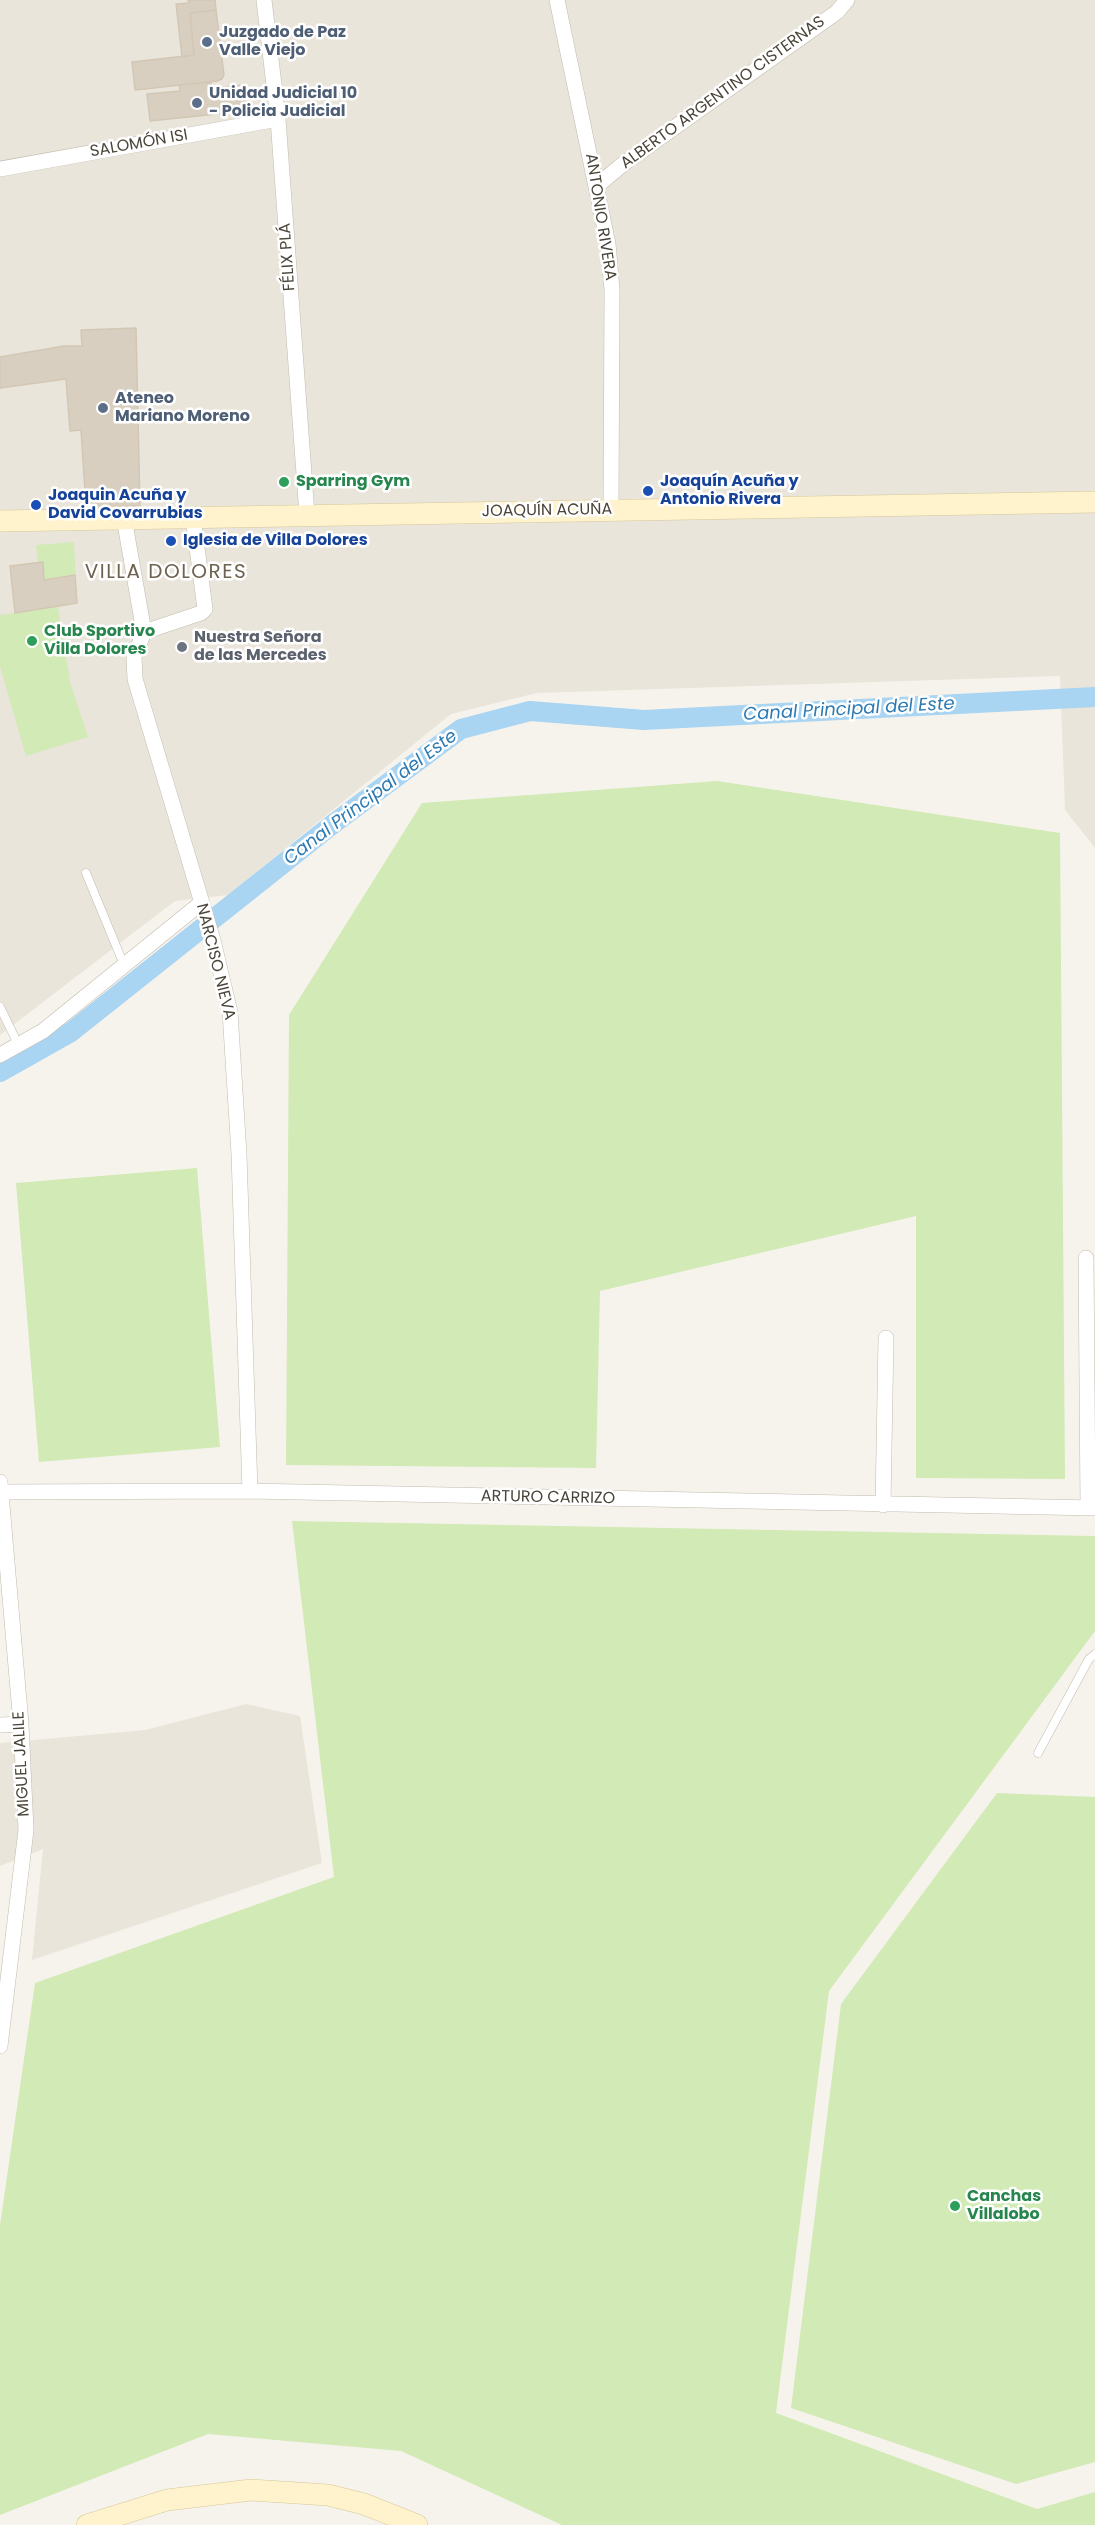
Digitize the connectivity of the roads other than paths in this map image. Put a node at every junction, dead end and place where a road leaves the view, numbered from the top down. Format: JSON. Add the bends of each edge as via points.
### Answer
{"nodes":[{"id":1,"x":264,"y":0,"type":"edge"},
{"id":2,"x":557,"y":0,"type":"edge"},
{"id":3,"x":847,"y":0,"type":"edge"},
{"id":4,"x":278,"y":119,"type":"junction"},
{"id":5,"x":0,"y":169,"type":"edge"},
{"id":6,"x":598,"y":185,"type":"junction"},
{"id":7,"x":1095,"y":502,"type":"edge"},
{"id":8,"x":611,"y":510,"type":"junction"},
{"id":9,"x":307,"y":515,"type":"junction"},
{"id":10,"x":193,"y":517,"type":"junction"},
{"id":11,"x":124,"y":518,"type":"junction"},
{"id":12,"x":0,"y":521,"type":"edge"},
{"id":13,"x":144,"y":632,"type":"junction"},
{"id":14,"x":86,"y":873,"type":"dead end"},
{"id":15,"x":201,"y":903,"type":"junction"},
{"id":16,"x":124,"y":966,"type":"junction"},
{"id":17,"x":0,"y":1007,"type":"edge"},
{"id":18,"x":19,"y":1046,"type":"junction"},
{"id":19,"x":0,"y":1055,"type":"edge"},
{"id":20,"x":1086,"y":1258,"type":"dead end"},
{"id":21,"x":886,"y":1338,"type":"dead end"},
{"id":22,"x":0,"y":1488,"type":"edge"},
{"id":23,"x":250,"y":1491,"type":"junction"},
{"id":24,"x":883,"y":1505,"type":"junction"},
{"id":25,"x":1092,"y":1508,"type":"edge"},
{"id":26,"x":1095,"y":1654,"type":"edge"},
{"id":27,"x":21,"y":1724,"type":"junction"},
{"id":28,"x":0,"y":1725,"type":"edge"},
{"id":29,"x":1038,"y":1752,"type":"dead end"},
{"id":30,"x":0,"y":2046,"type":"edge"},
{"id":31,"x":87,"y":2525,"type":"edge"},
{"id":32,"x":417,"y":2525,"type":"edge"}],
"edges":[{"from":1,"to":4,"type":"street","name":"FÉLIX PLÁ"},
{"from":2,"to":6,"type":"street","name":"ANTONIO RIVERA"},
{"from":3,"to":6,"type":"street","name":"ALBERTO ARGENTINO CISTERNAS","via":[[837,12]]},
{"from":4,"to":5,"type":"street","name":"SALOMÓN ISI"},
{"from":4,"to":9,"type":"street","name":"FÉLIX PLÁ"},
{"from":6,"to":8,"type":"street","name":"ANTONIO RIVERA","via":[[612,290]]},
{"from":7,"to":8,"type":"street","name":"JOAQUÍN ACUÑA"},
{"from":8,"to":9,"type":"street","name":"JOAQUÍN ACUÑA"},
{"from":9,"to":10,"type":"street","name":"JOAQUÍN ACUÑA"},
{"from":10,"to":11,"type":"street","name":"JOAQUÍN ACUÑA"},
{"from":10,"to":13,"type":"street","via":[[205,609]]},
{"from":11,"to":12,"type":"street","name":"JOAQUÍN ACUÑA"},
{"from":11,"to":13,"type":"street","name":"NARCISO NIEVA"},
{"from":13,"to":15,"type":"street","name":"NARCISO NIEVA","via":[[134,657],[135,679]]},
{"from":14,"to":16,"type":"lane"},
{"from":15,"to":16,"type":"street"},
{"from":15,"to":23,"type":"street","name":"NARCISO NIEVA","via":[[230,1012],[239,1154]]},
{"from":16,"to":18,"type":"street"},
{"from":17,"to":18,"type":"lane"},
{"from":18,"to":19,"type":"street"},
{"from":20,"to":25,"type":"street"},
{"from":21,"to":24,"type":"street"},
{"from":22,"to":23,"type":"street","name":"ARTURO CARRIZO"},
{"from":22,"to":27,"type":"street","name":"MIGUEL JALILE"},
{"from":23,"to":24,"type":"street","name":"ARTURO CARRIZO"},
{"from":24,"to":25,"type":"street","name":"ARTURO CARRIZO"},
{"from":26,"to":29,"type":"lane"},
{"from":27,"to":28,"type":"street"},
{"from":27,"to":30,"type":"street","name":"MIGUEL JALILE","via":[[26,1830]]},
{"from":31,"to":32,"type":"street","via":[[167,2500],[251,2490],[328,2496],[364,2504]]}]}
